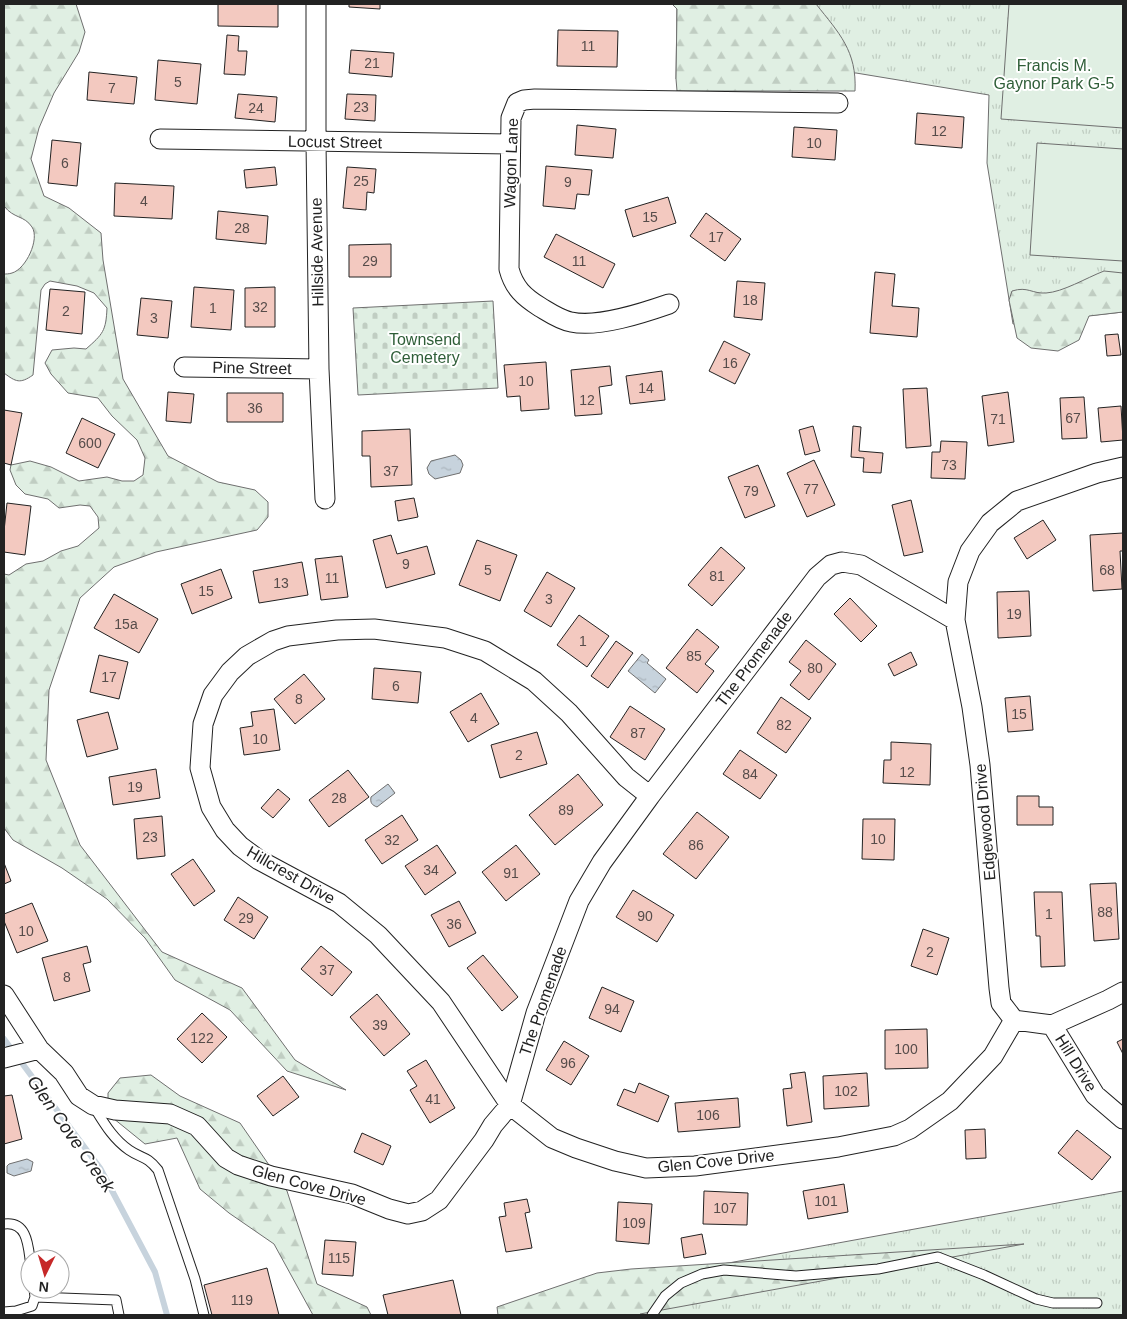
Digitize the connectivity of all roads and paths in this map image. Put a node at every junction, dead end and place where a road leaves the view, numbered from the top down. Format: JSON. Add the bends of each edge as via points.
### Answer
{"nodes":[{"id":1,"x":316,"y":4,"type":"edge"},
{"id":2,"x":838,"y":103,"type":"dead end"},
{"id":3,"x":160,"y":139,"type":"dead end"},
{"id":4,"x":316,"y":142,"type":"junction"},
{"id":5,"x":510,"y":144,"type":"junction"},
{"id":6,"x":669,"y":304,"type":"dead end"},
{"id":7,"x":184,"y":367,"type":"dead end"},
{"id":8,"x":319,"y":369,"type":"junction"},
{"id":9,"x":1123,"y":467,"type":"edge"},
{"id":10,"x":325,"y":499,"type":"dead end"},
{"id":11,"x":955,"y":620,"type":"junction"},
{"id":12,"x":650,"y":796,"type":"junction"},
{"id":13,"x":1123,"y":992,"type":"edge"},
{"id":14,"x":4,"y":995,"type":"edge"},
{"id":15,"x":1014,"y":1020,"type":"junction"},
{"id":16,"x":1052,"y":1025,"type":"junction"},
{"id":17,"x":34,"y":1050,"type":"junction"},
{"id":18,"x":4,"y":1058,"type":"edge"},
{"id":19,"x":93,"y":1105,"type":"junction"},
{"id":20,"x":510,"y":1105,"type":"junction"},
{"id":21,"x":1123,"y":1119,"type":"edge"},
{"id":22,"x":4,"y":1224,"type":"edge"},
{"id":23,"x":29,"y":1249,"type":"edge"},
{"id":24,"x":70,"y":1296,"type":"edge"},
{"id":25,"x":34,"y":1299,"type":"edge"},
{"id":26,"x":1097,"y":1302,"type":"dead end"},
{"id":27,"x":4,"y":1312,"type":"edge"},
{"id":28,"x":119,"y":1315,"type":"edge"},
{"id":29,"x":204,"y":1315,"type":"edge"},
{"id":30,"x":652,"y":1315,"type":"edge"}],
"edges":[{"from":1,"to":4,"type":"street","name":"Hillside Avenue"},
{"from":2,"to":5,"type":"street","name":"Wagon Lane","via":[[524,100],[513,110]]},
{"from":3,"to":4,"type":"street","name":"Locust Street"},
{"from":4,"to":5,"type":"street","name":"Locust Street"},
{"from":4,"to":8,"type":"street","name":"Hillside Avenue"},
{"from":5,"to":6,"type":"street","name":"Wagon Lane","via":[[509,270],[513,283],[529,300],[554,316],[586,324]]},
{"from":7,"to":8,"type":"street","name":"Pine Street"},
{"from":8,"to":10,"type":"street","name":"Hillside Avenue"},
{"from":9,"to":11,"type":"street","via":[[1018,500],[990,523],[970,551],[958,582]]},
{"from":11,"to":12,"type":"street","name":"The Promenade","via":[[861,565],[842,562],[831,565],[802,595]]},
{"from":11,"to":15,"type":"street","name":"Edgewood Drive","via":[[980,764],[1001,1003]]},
{"from":12,"to":20,"type":"street","name":"The Promenade","via":[[578,901],[536,1013]]},
{"from":12,"to":20,"type":"street","name":"Hillcrest Drive","via":[[626,777],[569,712],[534,681],[485,651],[445,638],[374,630],[337,630],[288,636],[247,656],[213,695],[203,724],[200,768],[210,807],[225,830],[259,860],[339,902],[378,934],[441,1002]]},
{"from":13,"to":16,"type":"street"},
{"from":14,"to":17,"type":"street","name":"Glen Cove Drive"},
{"from":15,"to":16,"type":"street"},
{"from":15,"to":20,"type":"street","name":"Glen Cove Drive","via":[[993,1056],[950,1101],[910,1129],[894,1136],[838,1147],[695,1166],[646,1168],[608,1159],[552,1138]]},
{"from":16,"to":21,"type":"street","name":"Hill Drive","via":[[1095,1095]]},
{"from":17,"to":18,"type":"street"},
{"from":17,"to":19,"type":"street","name":"Glen Cove Drive","via":[[64,1073],[79,1096]]},
{"from":19,"to":20,"type":"street","name":"Glen Cove Drive","via":[[170,1114],[196,1126],[226,1158],[238,1165],[271,1176],[352,1194],[408,1214],[422,1211],[439,1200]]},
{"from":19,"to":29,"type":"lane","via":[[111,1134],[129,1150],[149,1159],[158,1170]]},
{"from":22,"to":23,"type":"lane","via":[[17,1226],[27,1238]]},
{"from":24,"to":28,"type":"lane","via":[[116,1300]]},
{"from":25,"to":27,"type":"lane","via":[[32,1306]]},
{"from":26,"to":30,"type":"lane","via":[[1053,1303],[1036,1299],[938,1257],[878,1269],[796,1276],[724,1270],[702,1274],[681,1283],[665,1296]]}]}
